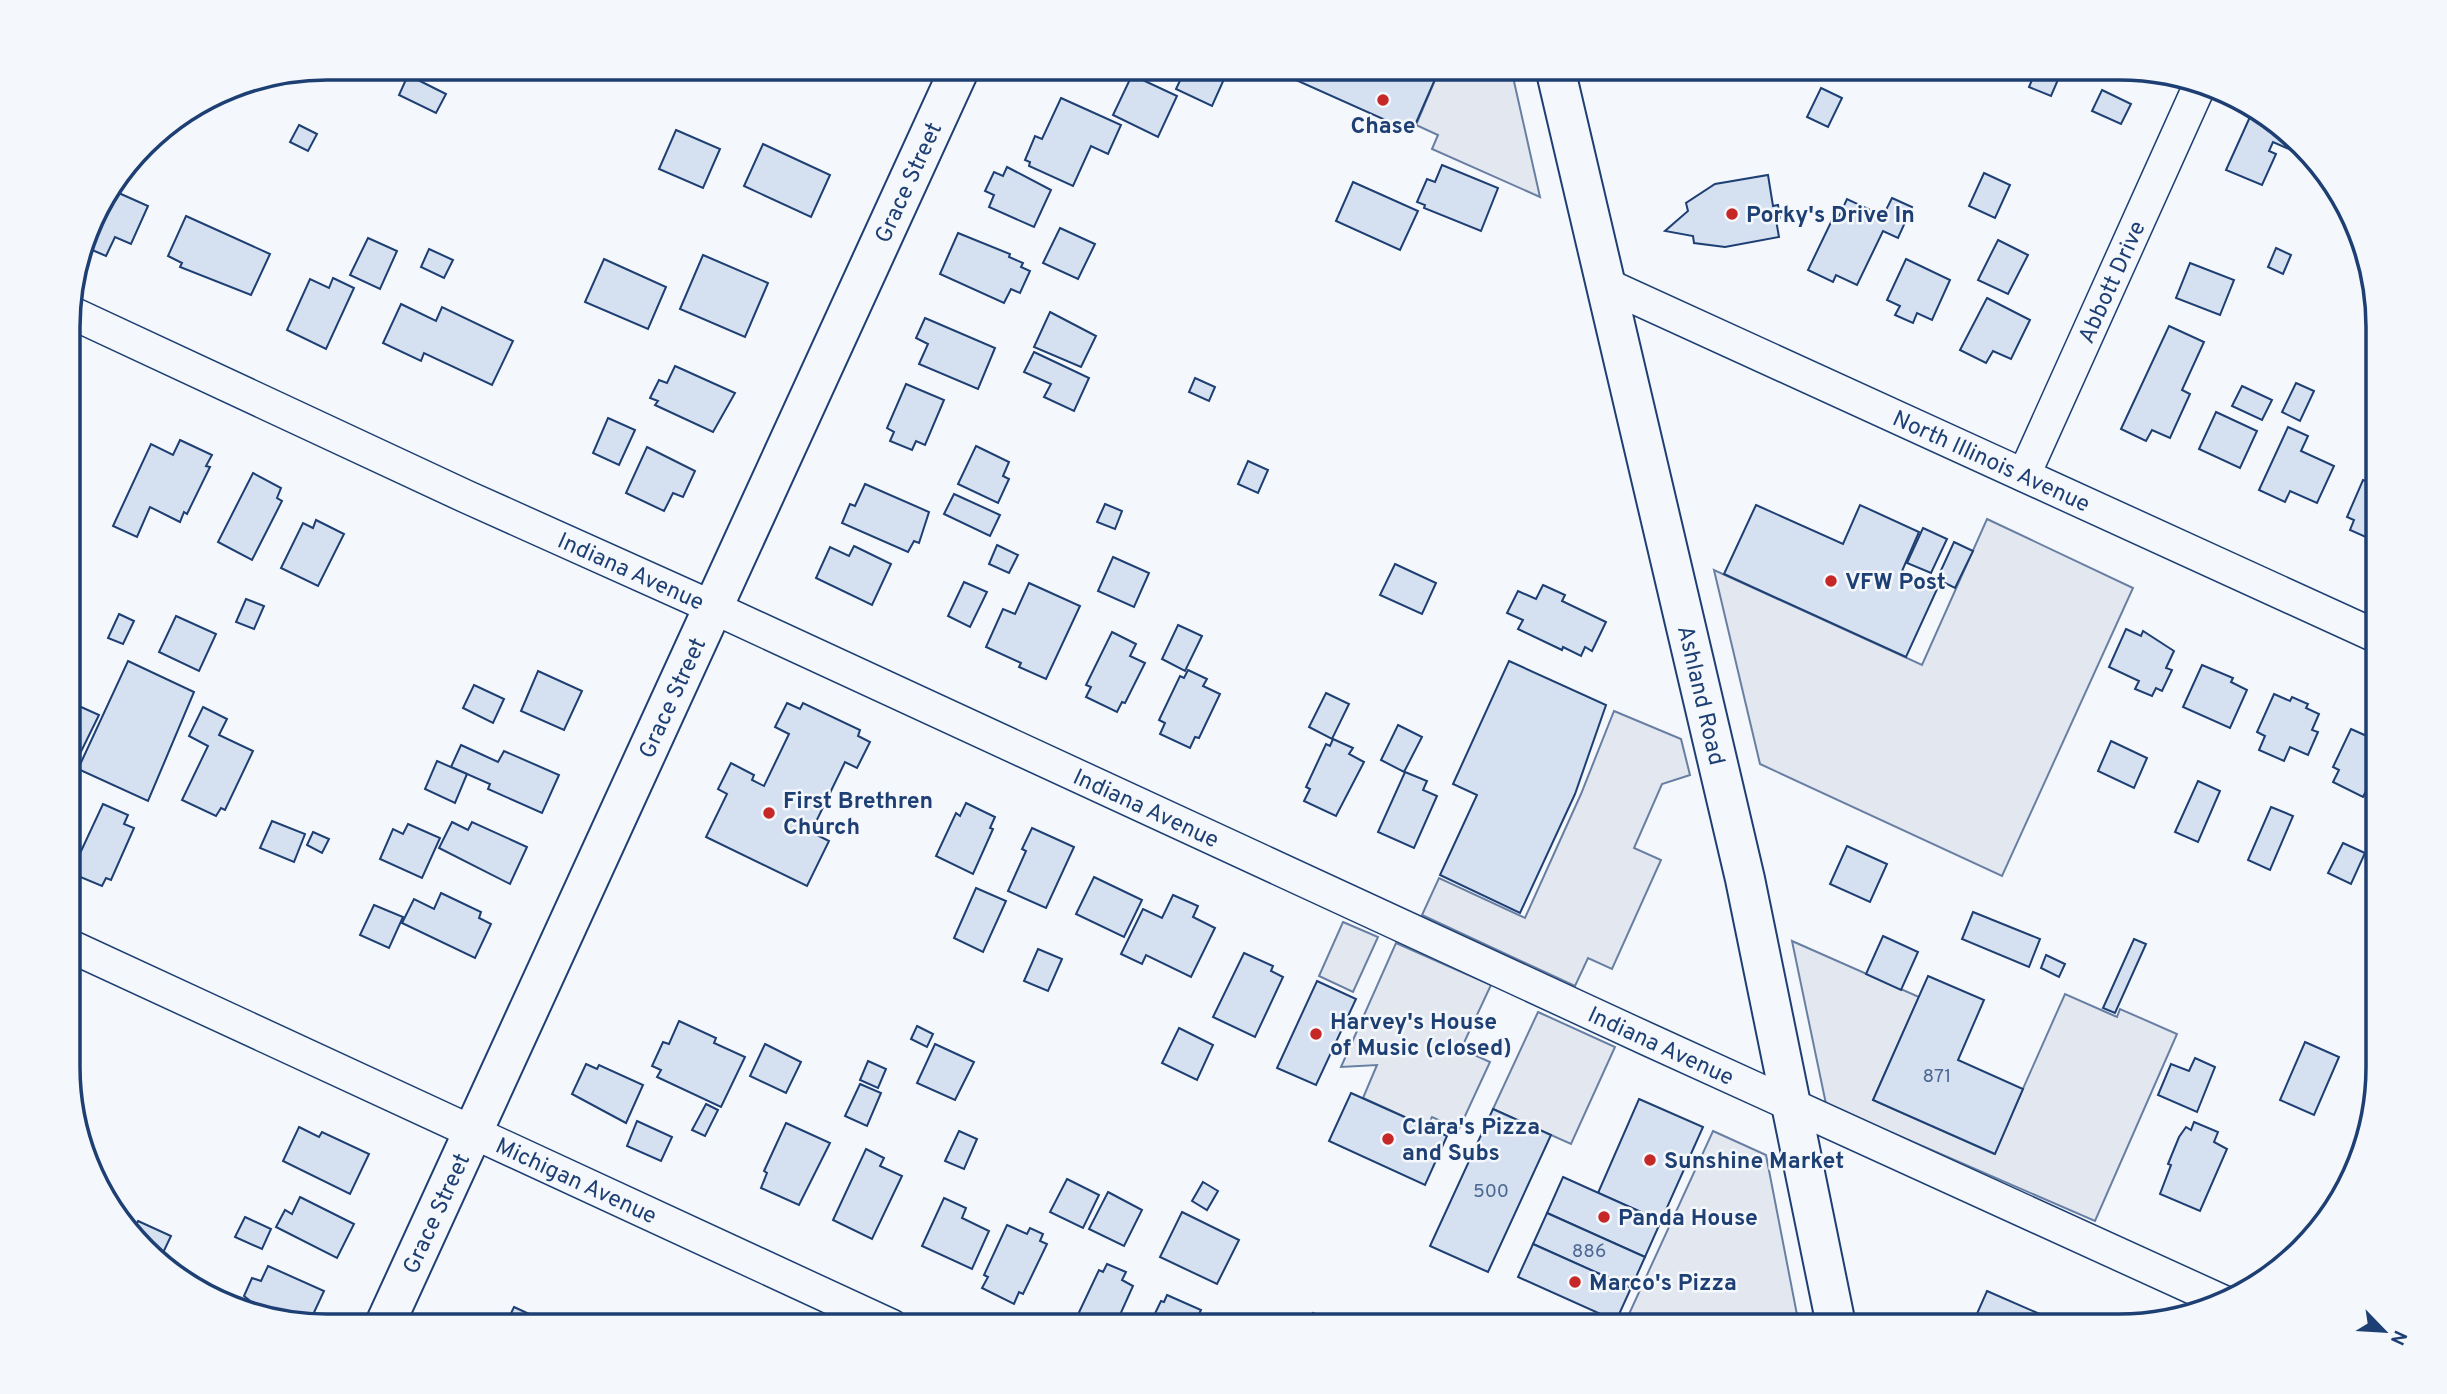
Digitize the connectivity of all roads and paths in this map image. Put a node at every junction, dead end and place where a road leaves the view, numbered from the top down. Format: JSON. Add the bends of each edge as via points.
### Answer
{"nodes":[{"id":1,"x":1558,"y":80,"type":"edge"},
{"id":2,"x":954,"y":81,"type":"edge"},
{"id":3,"x":2196,"y":93,"type":"edge"},
{"id":4,"x":1605,"y":284,"type":"junction"},
{"id":5,"x":81,"y":317,"type":"edge"},
{"id":6,"x":2024,"y":475,"type":"junction"},
{"id":7,"x":712,"y":607,"type":"junction"},
{"id":8,"x":2366,"y":632,"type":"edge"},
{"id":9,"x":80,"y":951,"type":"edge"},
{"id":10,"x":1793,"y":1106,"type":"junction"},
{"id":11,"x":472,"y":1133,"type":"junction"},
{"id":12,"x":2211,"y":1296,"type":"edge"},
{"id":13,"x":1834,"y":1313,"type":"edge"},
{"id":14,"x":389,"y":1314,"type":"edge"},
{"id":15,"x":865,"y":1314,"type":"edge"}],
"edges":[{"from":1,"to":4,"type":"street","name":"Ashland Road"},
{"from":2,"to":7,"type":"street","name":"Grace Street"},
{"from":3,"to":6,"type":"street","name":"Abbott Drive"},
{"from":4,"to":6,"type":"street","name":"North Illinois Avenue"},
{"from":4,"to":10,"type":"street","name":"Ashland Road","via":[[1730,813]]},
{"from":5,"to":7,"type":"street","name":"Indiana Avenue"},
{"from":6,"to":8,"type":"street","name":"North Illinois Avenue"},
{"from":7,"to":10,"type":"street","name":"Indiana Avenue"},
{"from":7,"to":11,"type":"street","name":"Grace Street"},
{"from":9,"to":11,"type":"street","name":"Michigan Avenue"},
{"from":10,"to":12,"type":"street","name":"Indiana Avenue"},
{"from":10,"to":13,"type":"street","name":"Ashland Road"},
{"from":11,"to":14,"type":"street","name":"Grace Street"},
{"from":11,"to":15,"type":"street","name":"Michigan Avenue"}]}
